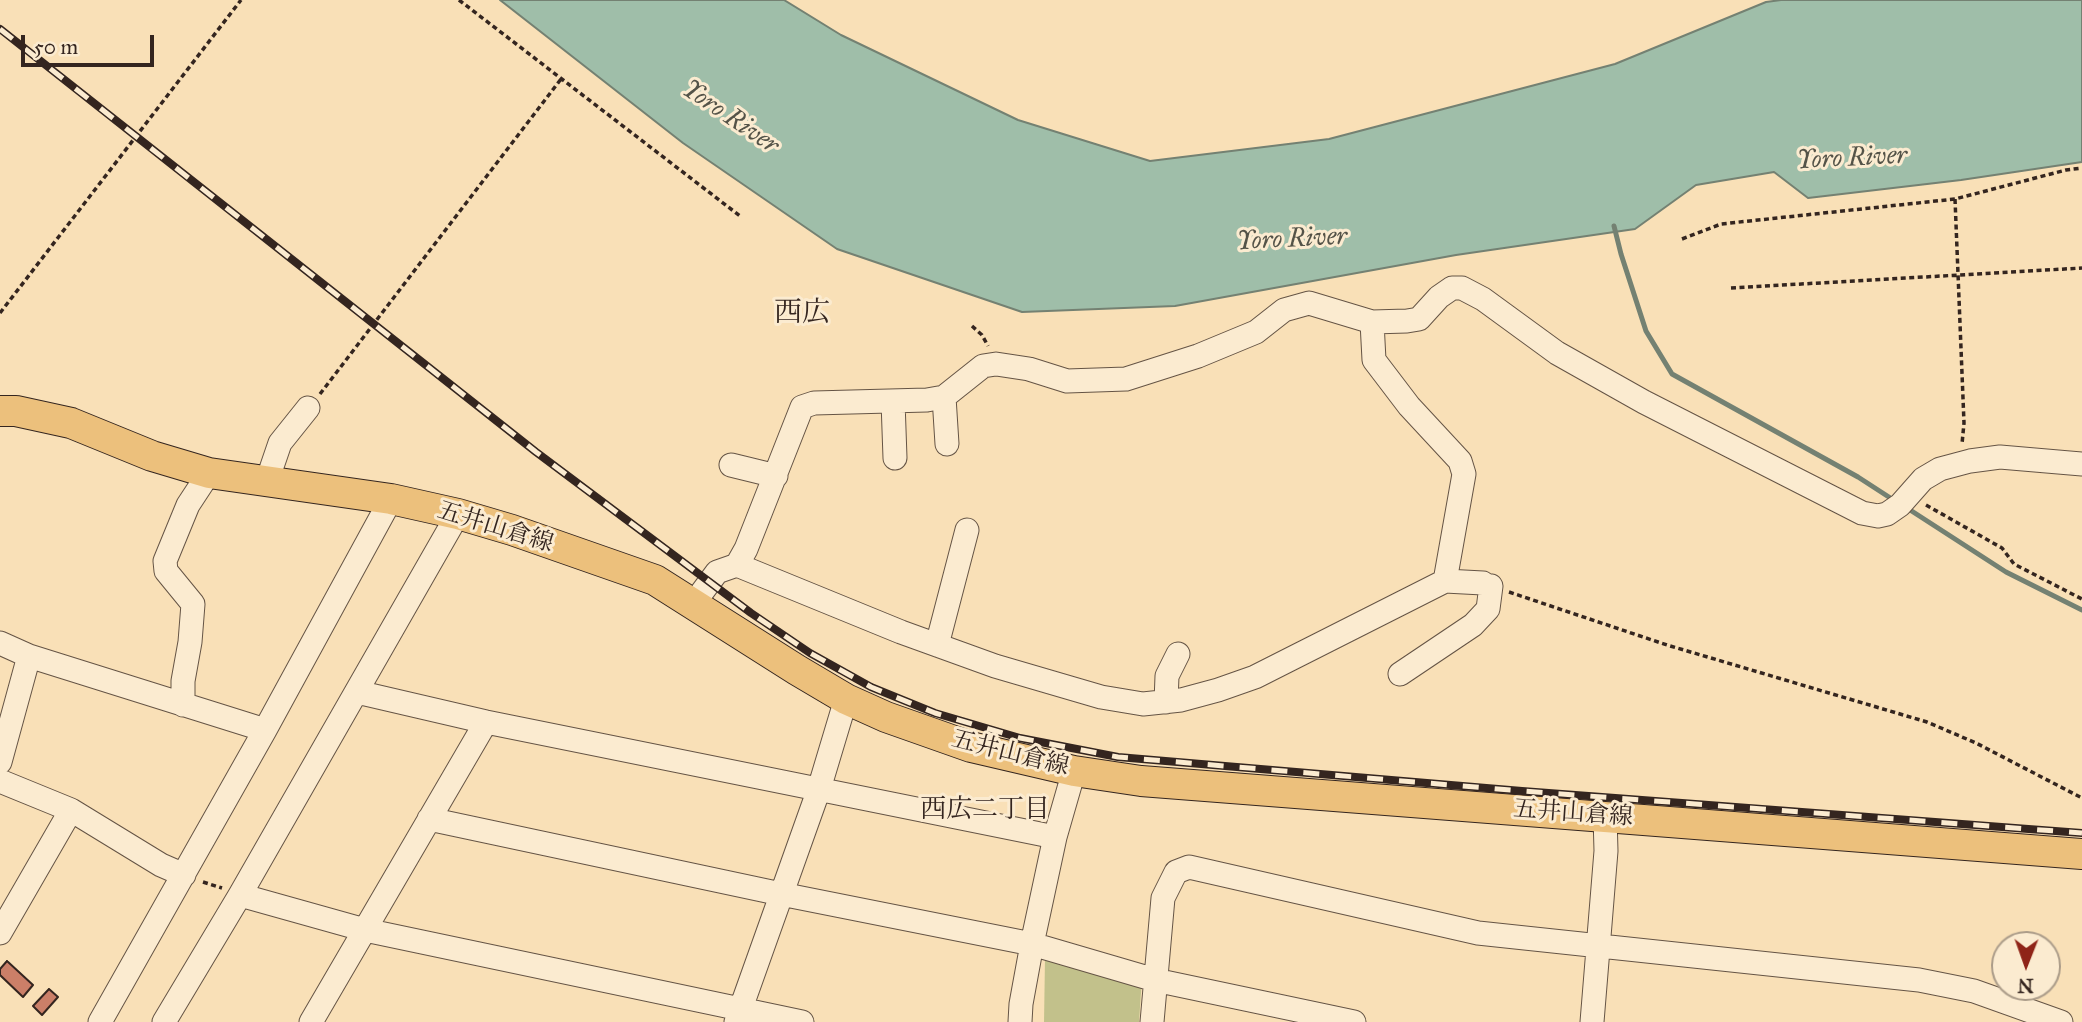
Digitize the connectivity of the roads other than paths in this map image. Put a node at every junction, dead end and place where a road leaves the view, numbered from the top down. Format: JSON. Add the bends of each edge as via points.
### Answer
{"nodes":[{"id":1,"x":1373,"y":323,"type":"junction"},
{"id":2,"x":944,"y":397,"type":"junction"},
{"id":3,"x":893,"y":401,"type":"junction"},
{"id":4,"x":308,"y":408,"type":"road end"},
{"id":5,"x":0,"y":411,"type":"edge"},
{"id":6,"x":947,"y":444,"type":"dead end"},
{"id":7,"x":895,"y":458,"type":"dead end"},
{"id":8,"x":2082,"y":464,"type":"edge"},
{"id":9,"x":731,"y":465,"type":"dead end"},
{"id":10,"x":209,"y":473,"type":"junction"},
{"id":11,"x":776,"y":476,"type":"junction"},
{"id":12,"x":267,"y":481,"type":"junction"},
{"id":13,"x":391,"y":499,"type":"junction"},
{"id":14,"x":458,"y":514,"type":"junction"},
{"id":15,"x":967,"y":530,"type":"dead end"},
{"id":16,"x":737,"y":565,"type":"junction"},
{"id":17,"x":1445,"y":581,"type":"junction"},
{"id":18,"x":694,"y":603,"type":"junction"},
{"id":19,"x":0,"y":643,"type":"edge"},
{"id":20,"x":937,"y":645,"type":"junction"},
{"id":21,"x":1178,"y":654,"type":"dead end"},
{"id":22,"x":29,"y":656,"type":"junction"},
{"id":23,"x":1400,"y":674,"type":"dead end"},
{"id":24,"x":356,"y":692,"type":"junction"},
{"id":25,"x":846,"y":699,"type":"junction"},
{"id":26,"x":1166,"y":702,"type":"junction"},
{"id":27,"x":183,"y":705,"type":"junction"},
{"id":28,"x":486,"y":722,"type":"junction"},
{"id":29,"x":265,"y":730,"type":"junction"},
{"id":30,"x":0,"y":762,"type":"edge"},
{"id":31,"x":1074,"y":771,"type":"junction"},
{"id":32,"x":0,"y":781,"type":"edge"},
{"id":33,"x":819,"y":789,"type":"junction"},
{"id":34,"x":71,"y":810,"type":"junction"},
{"id":35,"x":1605,"y":816,"type":"junction"},
{"id":36,"x":429,"y":819,"type":"junction"},
{"id":37,"x":1055,"y":837,"type":"junction"},
{"id":38,"x":2082,"y":854,"type":"edge"},
{"id":39,"x":184,"y":875,"type":"junction"},
{"id":40,"x":781,"y":894,"type":"junction"},
{"id":41,"x":240,"y":895,"type":"junction"},
{"id":42,"x":10,"y":896,"type":"edge"},
{"id":43,"x":365,"y":930,"type":"junction"},
{"id":44,"x":0,"y":933,"type":"edge"},
{"id":45,"x":1032,"y":944,"type":"junction"},
{"id":46,"x":1599,"y":947,"type":"junction"},
{"id":47,"x":1154,"y":980,"type":"junction"},
{"id":48,"x":738,"y":1015,"type":"edge"},
{"id":49,"x":100,"y":1022,"type":"edge"},
{"id":50,"x":164,"y":1022,"type":"edge"},
{"id":51,"x":312,"y":1022,"type":"edge"},
{"id":52,"x":802,"y":1022,"type":"edge"},
{"id":53,"x":1020,"y":1022,"type":"edge"},
{"id":54,"x":1152,"y":1022,"type":"edge"},
{"id":55,"x":1354,"y":1022,"type":"edge"},
{"id":56,"x":1592,"y":1022,"type":"edge"},
{"id":57,"x":2061,"y":1022,"type":"edge"}],
"edges":[{"from":1,"to":2,"type":"street","via":[[1309,303],[1284,310],[1256,332],[1126,379],[1067,381],[996,364],[983,366]]},
{"from":1,"to":8,"type":"street","via":[[1419,319],[1439,297],[1452,288],[1462,288],[1568,359],[1644,402],[1862,513],[1887,514],[1923,479],[1960,464],[2000,457]]},
{"from":1,"to":17,"type":"street","via":[[1374,360],[1460,461],[1464,474]]},
{"from":2,"to":3,"type":"street"},
{"from":2,"to":6,"type":"street"},
{"from":3,"to":7,"type":"street"},
{"from":3,"to":11,"type":"street","via":[[802,407]]},
{"from":4,"to":12,"type":"street","via":[[280,443]]},
{"from":5,"to":10,"type":"main road","name":"五井山倉線","via":[[71,424]]},
{"from":9,"to":11,"type":"street"},
{"from":10,"to":12,"type":"main road","name":"五井山倉線"},
{"from":10,"to":27,"type":"street","via":[[188,505],[165,561],[166,571],[193,604]]},
{"from":11,"to":16,"type":"street"},
{"from":12,"to":13,"type":"main road","name":"五井山倉線"},
{"from":13,"to":14,"type":"main road","name":"五井山倉線"},
{"from":13,"to":29,"type":"street"},
{"from":14,"to":18,"type":"main road","name":"五井山倉線","via":[[655,580]]},
{"from":14,"to":24,"type":"street"},
{"from":15,"to":20,"type":"street"},
{"from":16,"to":18,"type":"street","via":[[717,572]]},
{"from":16,"to":20,"type":"street"},
{"from":17,"to":23,"type":"street","via":[[1487,585],[1488,610]]},
{"from":17,"to":26,"type":"street","via":[[1255,677]]},
{"from":18,"to":25,"type":"main road","name":"五井山倉線"},
{"from":19,"to":22,"type":"street"},
{"from":20,"to":26,"type":"street","via":[[1101,697],[1143,704]]},
{"from":21,"to":26,"type":"street","via":[[1167,676]]},
{"from":22,"to":27,"type":"street"},
{"from":22,"to":30,"type":"street"},
{"from":24,"to":28,"type":"street"},
{"from":24,"to":41,"type":"street"},
{"from":25,"to":31,"type":"main road","name":"五井山倉線","via":[[971,747]]},
{"from":25,"to":33,"type":"street"},
{"from":27,"to":29,"type":"street"},
{"from":28,"to":33,"type":"street"},
{"from":28,"to":36,"type":"street"},
{"from":29,"to":39,"type":"street"},
{"from":31,"to":35,"type":"main road","name":"五井山倉線","via":[[1141,781]]},
{"from":31,"to":37,"type":"street"},
{"from":32,"to":34,"type":"street"},
{"from":33,"to":37,"type":"street"},
{"from":33,"to":40,"type":"street"},
{"from":34,"to":39,"type":"street"},
{"from":34,"to":42,"type":"street"},
{"from":35,"to":38,"type":"main road","name":"五井山倉線"},
{"from":35,"to":46,"type":"street"},
{"from":36,"to":40,"type":"street"},
{"from":36,"to":43,"type":"street"},
{"from":37,"to":45,"type":"street"},
{"from":39,"to":49,"type":"street"},
{"from":40,"to":45,"type":"street"},
{"from":40,"to":48,"type":"street"},
{"from":41,"to":43,"type":"street"},
{"from":41,"to":50,"type":"street"},
{"from":42,"to":44,"type":"street"},
{"from":43,"to":48,"type":"street"},
{"from":43,"to":51,"type":"street"},
{"from":45,"to":47,"type":"street"},
{"from":45,"to":53,"type":"street"},
{"from":46,"to":47,"type":"street","via":[[1478,933],[1189,867],[1176,872],[1163,898]]},
{"from":46,"to":56,"type":"street"},
{"from":46,"to":57,"type":"street","via":[[1919,981],[1974,991]]},
{"from":47,"to":54,"type":"street"},
{"from":47,"to":55,"type":"street"},
{"from":48,"to":52,"type":"street"}]}
